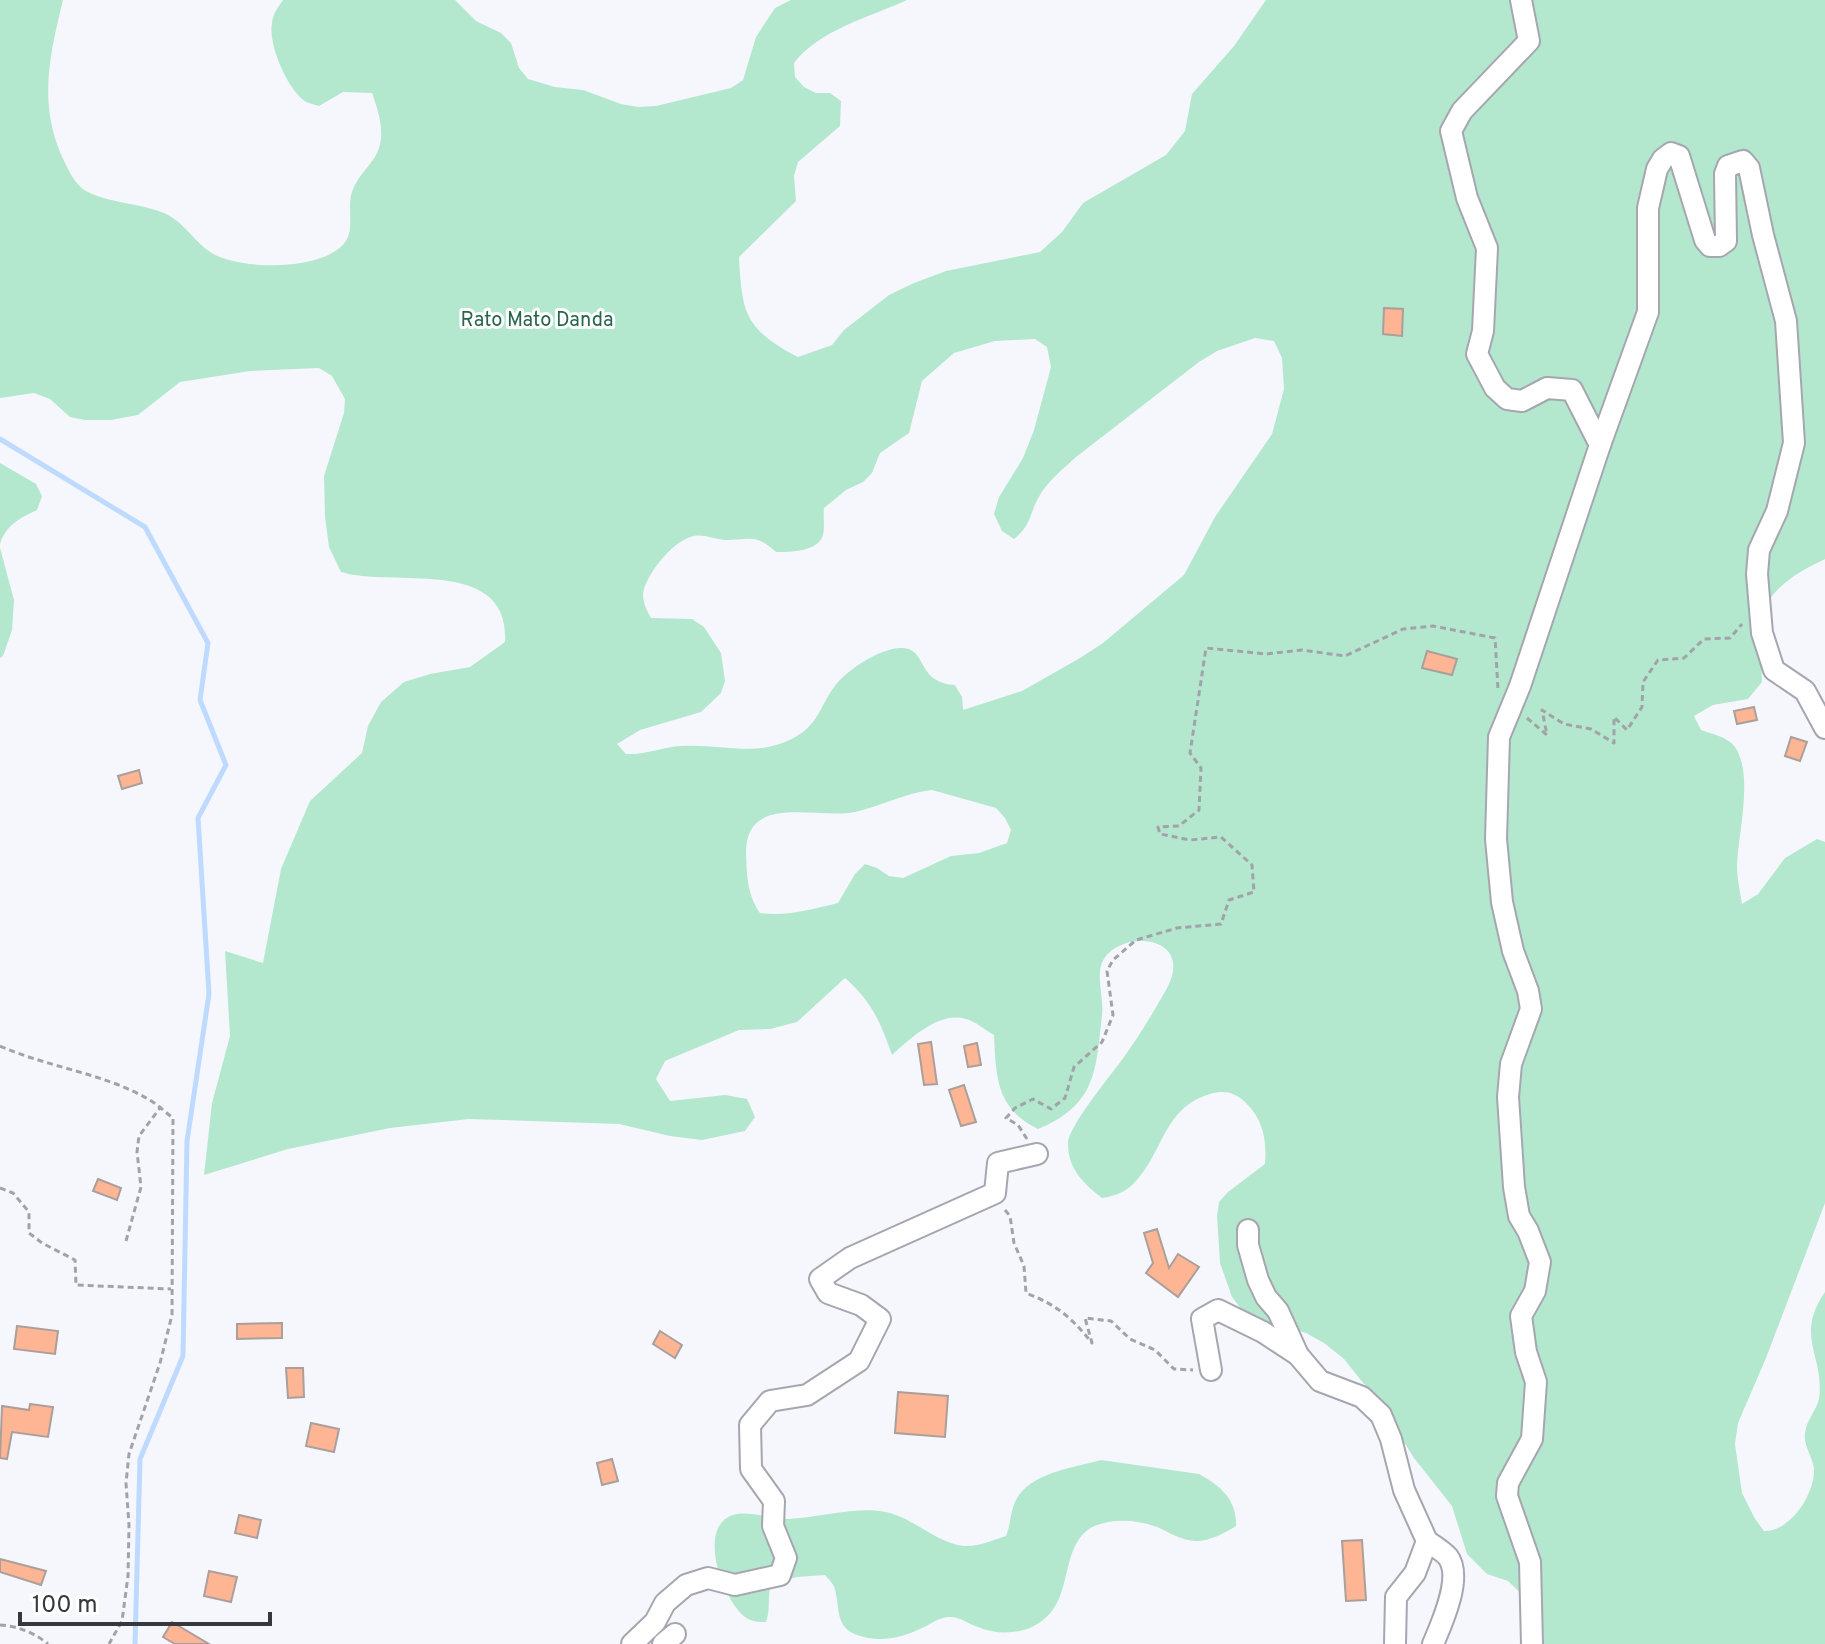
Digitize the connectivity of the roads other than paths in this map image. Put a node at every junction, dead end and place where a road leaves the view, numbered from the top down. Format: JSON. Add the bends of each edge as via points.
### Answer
{"nodes":[{"id":1,"x":1521,"y":0,"type":"edge"},
{"id":2,"x":1600,"y":445,"type":"junction"},
{"id":3,"x":1825,"y":728,"type":"edge"},
{"id":4,"x":1037,"y":1154,"type":"road end"},
{"id":5,"x":1248,"y":1230,"type":"dead end"},
{"id":6,"x":1298,"y":1355,"type":"junction"},
{"id":7,"x":1211,"y":1370,"type":"road end"},
{"id":8,"x":1427,"y":1541,"type":"junction"},
{"id":9,"x":632,"y":1644,"type":"edge"},
{"id":10,"x":1395,"y":1644,"type":"edge"},
{"id":11,"x":1433,"y":1644,"type":"edge"},
{"id":12,"x":1532,"y":1644,"type":"edge"}],
"edges":[{"from":1,"to":2,"type":"street","via":[[1529,41],[1462,111],[1451,131],[1467,198],[1487,248],[1477,354],[1507,399],[1522,401],[1547,388],[1572,390]]},
{"from":2,"to":3,"type":"street","via":[[1648,312],[1648,208],[1657,169],[1671,153],[1679,156],[1705,240],[1719,246],[1726,241],[1725,174],[1728,166],[1743,161],[1786,321],[1794,443],[1777,511],[1759,550],[1762,633],[1774,670],[1805,691]]},
{"from":2,"to":12,"type":"street","via":[[1563,562],[1505,702],[1499,737],[1496,839],[1502,902],[1531,1009],[1511,1064],[1508,1097],[1519,1216],[1540,1262],[1535,1291],[1521,1316],[1536,1382],[1532,1439],[1508,1483],[1507,1496],[1530,1562]]},
{"from":4,"to":9,"type":"street","via":[[998,1163],[995,1193],[850,1258],[820,1279],[828,1293],[861,1305],[880,1319],[859,1361],[807,1395],[770,1401],[750,1425],[751,1469],[774,1501],[773,1526],[786,1558],[780,1575],[735,1585],[708,1578],[686,1585]]},
{"from":5,"to":6,"type":"street","via":[[1258,1280]]},
{"from":6,"to":7,"type":"street","via":[[1218,1310],[1202,1319]]},
{"from":6,"to":8,"type":"street","via":[[1320,1381],[1362,1397],[1381,1415],[1404,1490]]},
{"from":8,"to":10,"type":"street","via":[[1415,1573],[1396,1597]]},
{"from":8,"to":11,"type":"street","via":[[1448,1556],[1453,1570],[1449,1606]]}]}
